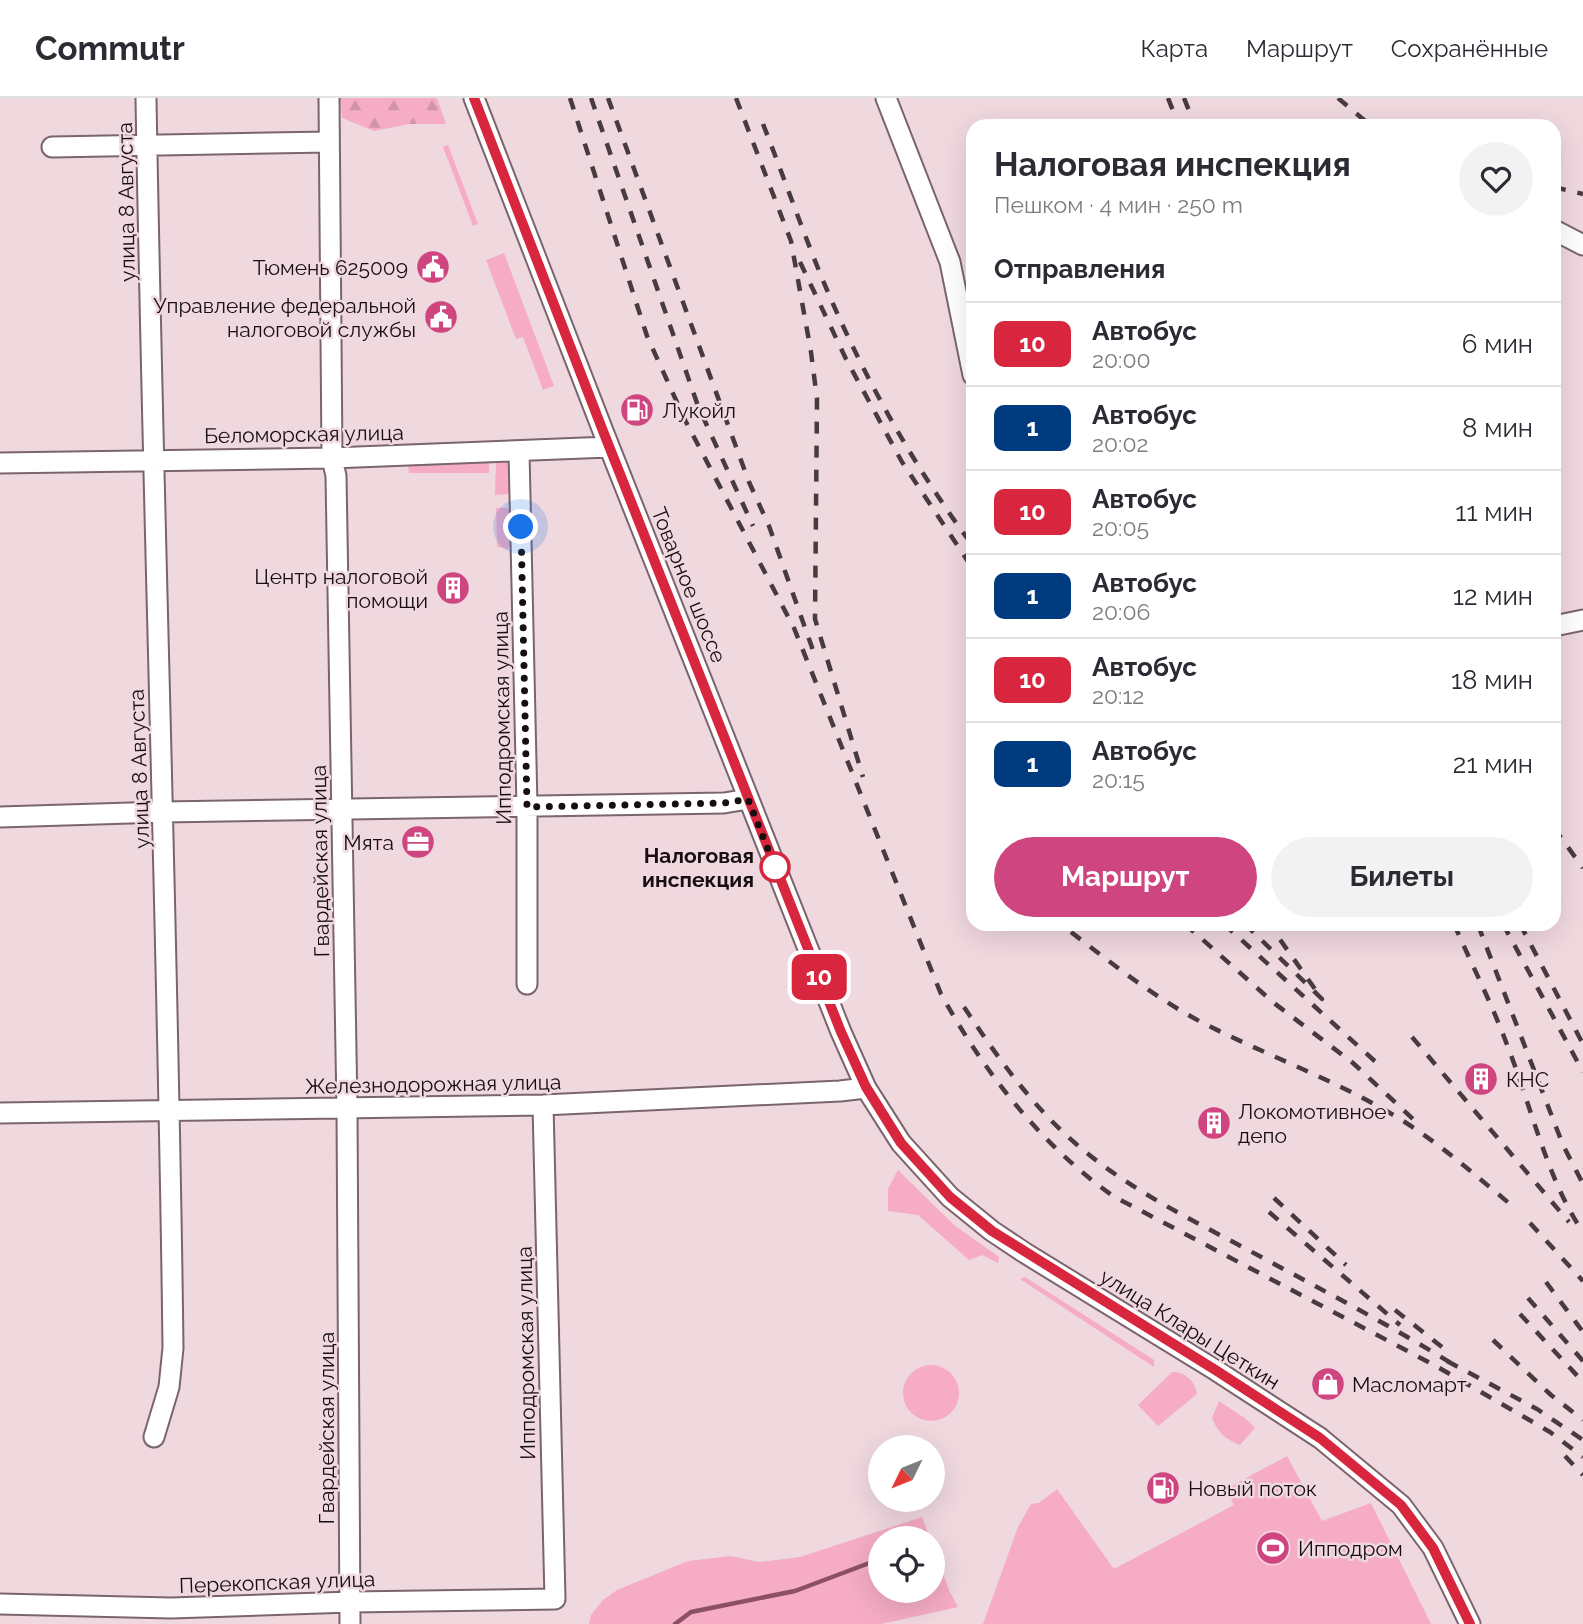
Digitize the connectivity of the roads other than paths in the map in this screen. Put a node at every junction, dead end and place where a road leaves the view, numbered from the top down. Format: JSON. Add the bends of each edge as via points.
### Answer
{"nodes":[{"id":1,"x":146,"y":98,"type":"edge"},
{"id":2,"x":329,"y":98,"type":"edge"},
{"id":3,"x":474,"y":98,"type":"edge"},
{"id":4,"x":886,"y":98,"type":"edge"},
{"id":5,"x":329,"y":142,"type":"junction"},
{"id":6,"x":147,"y":145,"type":"junction"},
{"id":7,"x":52,"y":147,"type":"dead end"},
{"id":8,"x":1561,"y":232,"type":"edge"},
{"id":9,"x":1583,"y":245,"type":"edge"},
{"id":10,"x":966,"y":341,"type":"edge"},
{"id":11,"x":609,"y":447,"type":"junction"},
{"id":12,"x":519,"y":452,"type":"junction"},
{"id":13,"x":332,"y":458,"type":"junction"},
{"id":14,"x":153,"y":460,"type":"junction"},
{"id":15,"x":0,"y":463,"type":"edge"},
{"id":16,"x":1583,"y":621,"type":"edge"},
{"id":17,"x":1561,"y":625,"type":"edge"},
{"id":18,"x":748,"y":799,"type":"junction"},
{"id":19,"x":527,"y":807,"type":"junction"},
{"id":20,"x":341,"y":810,"type":"junction"},
{"id":21,"x":163,"y":812,"type":"junction"},
{"id":22,"x":0,"y":817,"type":"edge"},
{"id":23,"x":527,"y":984,"type":"dead end"},
{"id":24,"x":866,"y":1087,"type":"junction"},
{"id":25,"x":543,"y":1105,"type":"junction"},
{"id":26,"x":170,"y":1110,"type":"junction"},
{"id":27,"x":347,"y":1110,"type":"junction"},
{"id":28,"x":0,"y":1113,"type":"edge"},
{"id":29,"x":153,"y":1437,"type":"dead end"},
{"id":30,"x":555,"y":1600,"type":"joint"},
{"id":31,"x":351,"y":1602,"type":"junction"},
{"id":32,"x":0,"y":1604,"type":"edge"},
{"id":33,"x":171,"y":1616,"type":"edge"},
{"id":34,"x":350,"y":1624,"type":"edge"},
{"id":35,"x":1470,"y":1624,"type":"edge"}],
"edges":[{"from":1,"to":6,"type":"street","name":"улица 8 Августа"},
{"from":2,"to":5,"type":"street","name":"Гвардейская улица"},
{"from":3,"to":11,"type":"street","name":"Товарное шоссе"},
{"from":4,"to":10,"type":"street","via":[[950,262]]},
{"from":5,"to":6,"type":"street"},
{"from":5,"to":13,"type":"street","name":"Гвардейская улица"},
{"from":6,"to":7,"type":"street"},
{"from":6,"to":14,"type":"street","name":"улица 8 Августа"},
{"from":8,"to":9,"type":"street"},
{"from":11,"to":12,"type":"street","name":"Беломорская улица"},
{"from":11,"to":18,"type":"street","name":"Товарное шоссе"},
{"from":12,"to":13,"type":"street","name":"Беломорская улица"},
{"from":12,"to":19,"type":"street","name":"Ипподромская улица"},
{"from":13,"to":14,"type":"street","name":"Беломорская улица"},
{"from":13,"to":20,"type":"street","name":"Гвардейская улица","via":[[336,476]]},
{"from":14,"to":15,"type":"street","name":"Беломорская улица"},
{"from":14,"to":21,"type":"street","name":"улица 8 Августа"},
{"from":16,"to":17,"type":"street"},
{"from":18,"to":19,"type":"street"},
{"from":18,"to":24,"type":"street","name":"Товарное шоссе"},
{"from":19,"to":20,"type":"street"},
{"from":19,"to":23,"type":"street","name":"Ипподромская улица"},
{"from":20,"to":21,"type":"street"},
{"from":20,"to":27,"type":"street","name":"Гвардейская улица"},
{"from":21,"to":22,"type":"street"},
{"from":21,"to":26,"type":"street","name":"улица 8 Августа"},
{"from":24,"to":25,"type":"street","name":"Железнодорожная улица"},
{"from":24,"to":35,"type":"street","name":"улица Клары Цеткин","via":[[901,1143],[950,1197],[992,1231],[1311,1433],[1401,1505],[1433,1548]]},
{"from":25,"to":27,"type":"street","name":"Железнодорожная улица"},
{"from":25,"to":30,"type":"street","name":"Ипподромская улица"},
{"from":26,"to":27,"type":"street","name":"Железнодорожная улица"},
{"from":26,"to":28,"type":"street","name":"Железнодорожная улица"},
{"from":26,"to":29,"type":"street","name":"улица 8 Августа","via":[[173,1348],[169,1387]]},
{"from":27,"to":31,"type":"street","name":"Гвардейская улица"},
{"from":30,"to":31,"type":"street","name":"Перекопская улица"},
{"from":31,"to":33,"type":"street","name":"Перекопская улица"},
{"from":31,"to":34,"type":"street","name":"Гвардейская улица"},
{"from":32,"to":33,"type":"street","name":"Перекопская улица"}]}
